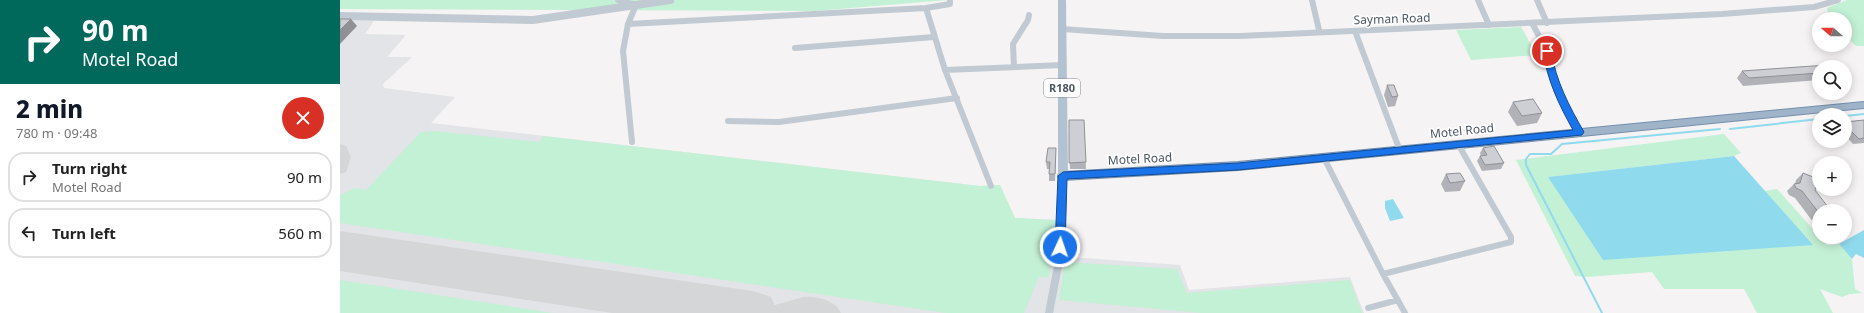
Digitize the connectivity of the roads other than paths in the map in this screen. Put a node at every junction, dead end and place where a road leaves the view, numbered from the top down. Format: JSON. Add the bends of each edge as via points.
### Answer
{"nodes":[{"id":1,"x":618,"y":0,"type":"edge"},
{"id":2,"x":670,"y":0,"type":"edge"},
{"id":3,"x":950,"y":0,"type":"edge"},
{"id":4,"x":1062,"y":0,"type":"edge"},
{"id":5,"x":1312,"y":0,"type":"edge"},
{"id":6,"x":1478,"y":0,"type":"edge"},
{"id":7,"x":1537,"y":0,"type":"edge"},
{"id":8,"x":1838,"y":0,"type":"edge"},
{"id":9,"x":636,"y":5,"type":"junction"},
{"id":10,"x":926,"y":8,"type":"junction"},
{"id":11,"x":1029,"y":15,"type":"dead end"},
{"id":12,"x":340,"y":16,"type":"edge"},
{"id":13,"x":1547,"y":22,"type":"junction"},
{"id":14,"x":1532,"y":23,"type":"junction"},
{"id":15,"x":628,"y":24,"type":"junction"},
{"id":16,"x":1489,"y":25,"type":"junction"},
{"id":17,"x":1062,"y":29,"type":"junction"},
{"id":18,"x":1319,"y":30,"type":"junction"},
{"id":19,"x":1355,"y":31,"type":"junction"},
{"id":20,"x":934,"y":37,"type":"junction"},
{"id":21,"x":795,"y":48,"type":"dead end"},
{"id":22,"x":1062,"y":65,"type":"junction"},
{"id":23,"x":1014,"y":67,"type":"junction"},
{"id":24,"x":945,"y":70,"type":"junction"},
{"id":25,"x":957,"y":98,"type":"junction"},
{"id":26,"x":1864,"y":105,"type":"edge"},
{"id":27,"x":728,"y":121,"type":"dead end"},
{"id":28,"x":1579,"y":132,"type":"junction"},
{"id":29,"x":632,"y":142,"type":"dead end"},
{"id":30,"x":1458,"y":144,"type":"junction"},
{"id":31,"x":1400,"y":151,"type":"junction"},
{"id":32,"x":1324,"y":158,"type":"junction"},
{"id":33,"x":1063,"y":176,"type":"junction"},
{"id":34,"x":991,"y":186,"type":"dead end"},
{"id":35,"x":1384,"y":274,"type":"junction"},
{"id":36,"x":1398,"y":300,"type":"junction"},
{"id":37,"x":1368,"y":308,"type":"dead end"},
{"id":38,"x":1049,"y":313,"type":"edge"},
{"id":39,"x":1405,"y":313,"type":"edge"}],
"edges":[{"from":1,"to":9,"type":"street"},
{"from":2,"to":9,"type":"street"},
{"from":3,"to":10,"type":"street","via":[[950,4]]},
{"from":4,"to":17,"type":"main road","number":"R180"},
{"from":5,"to":18,"type":"street"},
{"from":6,"to":16,"type":"street"},
{"from":7,"to":13,"type":"street"},
{"from":8,"to":13,"type":"street","name":"Sayman Road","via":[[1814,7],[1722,14]]},
{"from":9,"to":12,"type":"street","via":[[533,20]]},
{"from":9,"to":15,"type":"street"},
{"from":10,"to":15,"type":"street"},
{"from":10,"to":20,"type":"street"},
{"from":11,"to":23,"type":"street","via":[[1013,44]]},
{"from":13,"to":14,"type":"street","name":"Sayman Road"},
{"from":14,"to":16,"type":"street","name":"Sayman Road"},
{"from":14,"to":28,"type":"street","via":[[1547,51],[1562,102]]},
{"from":15,"to":29,"type":"street","via":[[623,51]]},
{"from":16,"to":19,"type":"street","name":"Sayman Road"},
{"from":17,"to":18,"type":"street","name":"Sayman Road","via":[[1225,37]]},
{"from":17,"to":22,"type":"main road","number":"R180"},
{"from":18,"to":19,"type":"street","name":"Sayman Road"},
{"from":19,"to":31,"type":"street"},
{"from":20,"to":21,"type":"street"},
{"from":20,"to":24,"type":"street"},
{"from":22,"to":23,"type":"street"},
{"from":22,"to":33,"type":"main road","number":"R180"},
{"from":23,"to":24,"type":"street"},
{"from":24,"to":25,"type":"street"},
{"from":25,"to":27,"type":"street","via":[[778,122]]},
{"from":25,"to":34,"type":"street"},
{"from":26,"to":28,"type":"highway","name":"Motel Road"},
{"from":28,"to":30,"type":"highway","name":"Motel Road"},
{"from":30,"to":31,"type":"highway","name":"Motel Road"},
{"from":30,"to":35,"type":"street","via":[[1511,237],[1511,242]]},
{"from":31,"to":32,"type":"highway","name":"Motel Road"},
{"from":32,"to":33,"type":"highway","name":"Motel Road","via":[[1238,166]]},
{"from":32,"to":35,"type":"street"},
{"from":33,"to":38,"type":"street","via":[[1059,261]]},
{"from":35,"to":36,"type":"street"},
{"from":36,"to":37,"type":"street"},
{"from":36,"to":39,"type":"street"}]}
